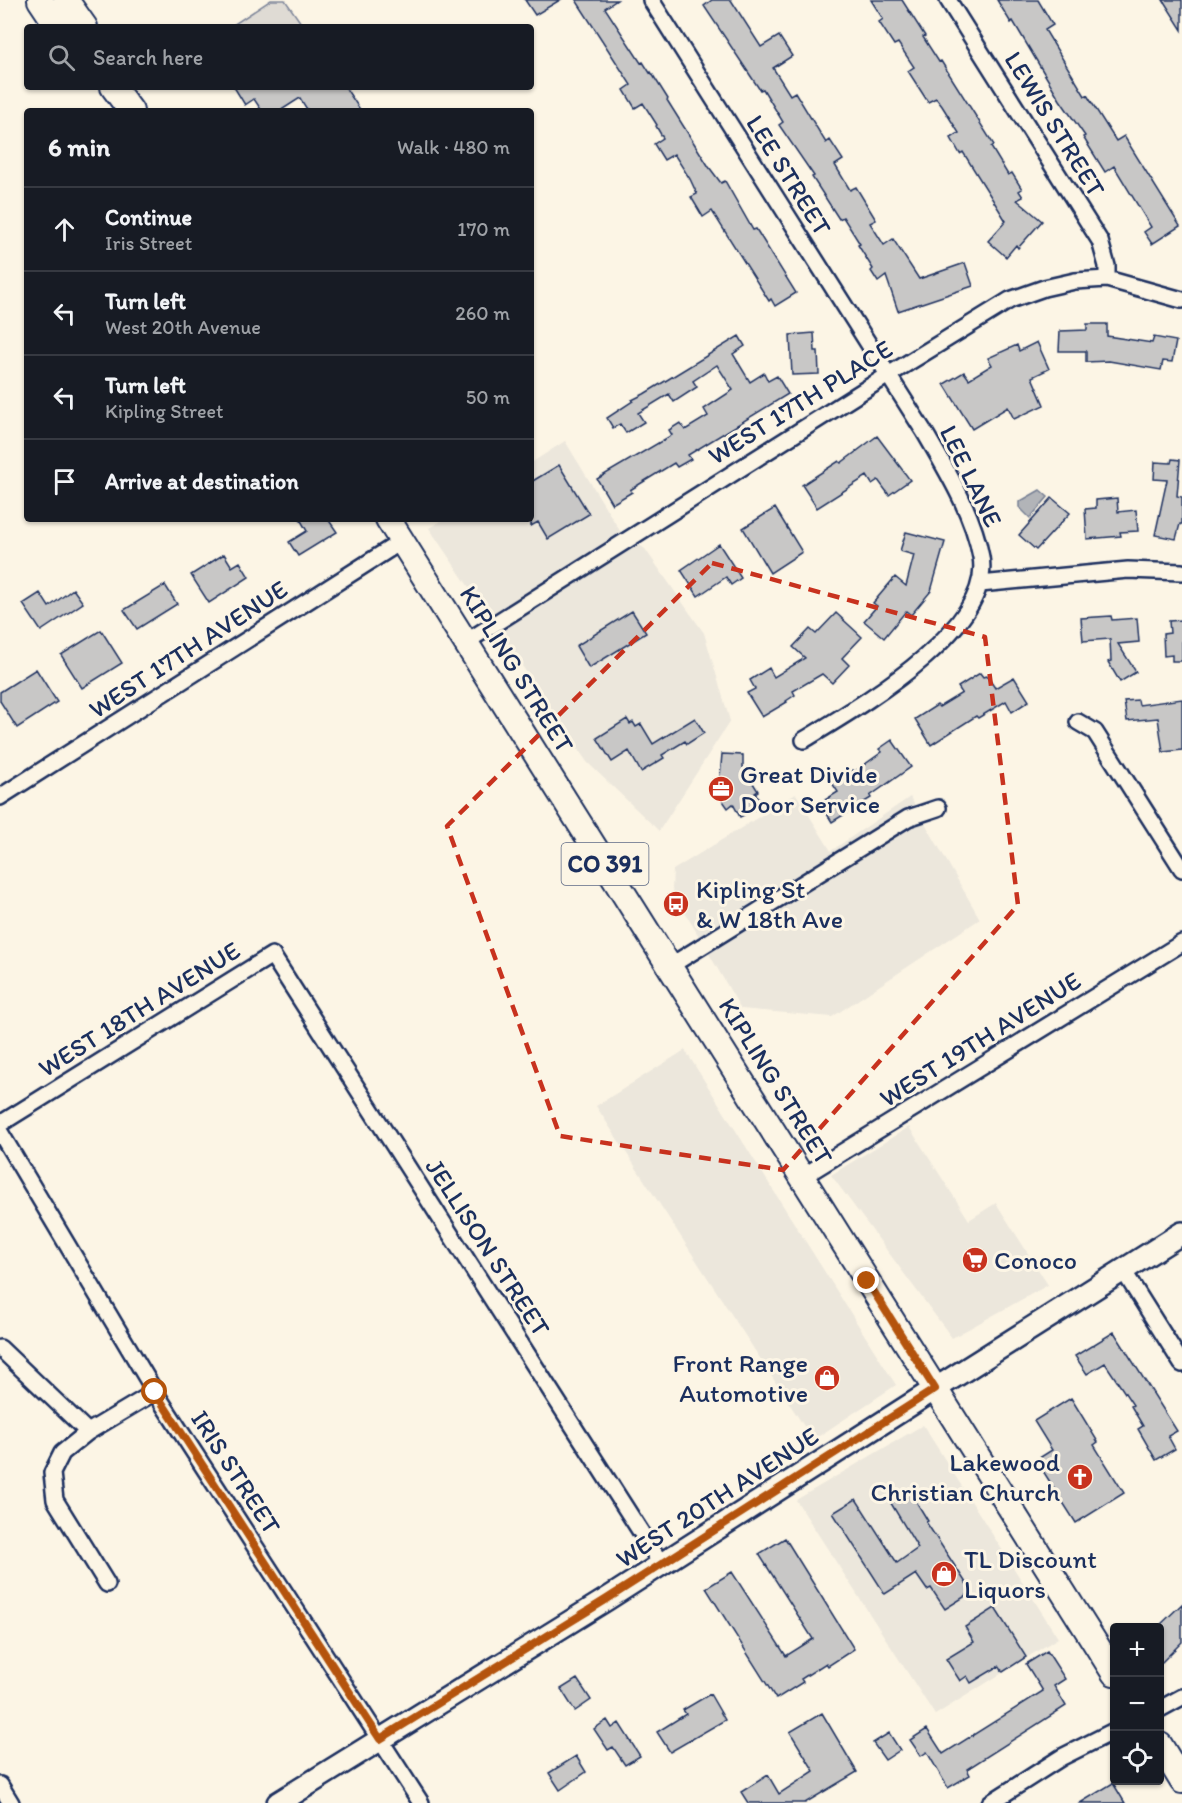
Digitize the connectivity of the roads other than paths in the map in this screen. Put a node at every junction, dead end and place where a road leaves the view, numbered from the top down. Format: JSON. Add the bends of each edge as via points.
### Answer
{"nodes":[{"id":1,"x":40,"y":0,"type":"edge"},
{"id":2,"x":66,"y":0,"type":"edge"},
{"id":3,"x":81,"y":0,"type":"edge"},
{"id":4,"x":651,"y":0,"type":"edge"},
{"id":5,"x":948,"y":0,"type":"edge"},
{"id":6,"x":56,"y":24,"type":"edge"},
{"id":7,"x":83,"y":24,"type":"edge"},
{"id":8,"x":96,"y":24,"type":"edge"},
{"id":9,"x":116,"y":90,"type":"edge"},
{"id":10,"x":129,"y":108,"type":"edge"},
{"id":11,"x":1107,"y":279,"type":"junction"},
{"id":12,"x":1182,"y":300,"type":"edge"},
{"id":13,"x":887,"y":376,"type":"junction"},
{"id":14,"x":390,"y":522,"type":"edge"},
{"id":15,"x":402,"y":541,"type":"junction"},
{"id":16,"x":1182,"y":572,"type":"edge"},
{"id":17,"x":980,"y":584,"type":"junction"},
{"id":18,"x":466,"y":642,"type":"junction"},
{"id":19,"x":1078,"y":722,"type":"dead end"},
{"id":20,"x":804,"y":740,"type":"dead end"},
{"id":21,"x":0,"y":797,"type":"edge"},
{"id":22,"x":938,"y":808,"type":"dead end"},
{"id":23,"x":1182,"y":869,"type":"edge"},
{"id":24,"x":1182,"y":943,"type":"edge"},
{"id":25,"x":272,"y":955,"type":"joint"},
{"id":26,"x":670,"y":966,"type":"junction"},
{"id":27,"x":0,"y":1124,"type":"edge"},
{"id":28,"x":0,"y":1132,"type":"edge"},
{"id":29,"x":802,"y":1177,"type":"junction"},
{"id":30,"x":1182,"y":1233,"type":"edge"},
{"id":31,"x":1124,"y":1270,"type":"junction"},
{"id":32,"x":0,"y":1348,"type":"edge"},
{"id":33,"x":1182,"y":1364,"type":"edge"},
{"id":34,"x":935,"y":1389,"type":"junction"},
{"id":35,"x":155,"y":1392,"type":"junction"},
{"id":36,"x":88,"y":1432,"type":"junction"},
{"id":37,"x":662,"y":1565,"type":"junction"},
{"id":38,"x":107,"y":1584,"type":"dead end"},
{"id":39,"x":1110,"y":1667,"type":"edge"},
{"id":40,"x":1182,"y":1697,"type":"edge"},
{"id":41,"x":1164,"y":1707,"type":"edge"},
{"id":42,"x":1110,"y":1733,"type":"edge"},
{"id":43,"x":380,"y":1739,"type":"junction"},
{"id":44,"x":1164,"y":1751,"type":"edge"},
{"id":45,"x":1182,"y":1780,"type":"edge"},
{"id":46,"x":0,"y":1785,"type":"edge"},
{"id":47,"x":11,"y":1803,"type":"edge"},
{"id":48,"x":278,"y":1803,"type":"edge"},
{"id":49,"x":421,"y":1803,"type":"edge"},
{"id":50,"x":990,"y":1803,"type":"edge"}],
"edges":[{"from":1,"to":6,"type":"main road"},
{"from":2,"to":7,"type":"main road"},
{"from":3,"to":8,"type":"main road"},
{"from":4,"to":13,"type":"street","name":"LEE STREET"},
{"from":5,"to":11,"type":"street","name":"LEWIS STREET","via":[[1100,241]]},
{"from":9,"to":10,"type":"main road"},
{"from":11,"to":12,"type":"street","name":"WEST 17TH PLACE"},
{"from":11,"to":13,"type":"street","name":"WEST 17TH PLACE","via":[[1075,281],[1010,300]]},
{"from":13,"to":17,"type":"street","name":"LEE LANE","via":[[949,474],[970,518],[982,559]]},
{"from":13,"to":18,"type":"street","name":"WEST 17TH PLACE"},
{"from":14,"to":15,"type":"main road","name":"KIPLING STREET","number":"CO 391"},
{"from":15,"to":18,"type":"main road","name":"KIPLING STREET","number":"CO 391"},
{"from":15,"to":21,"type":"street","name":"WEST 17TH AVENUE"},
{"from":16,"to":17,"type":"street","via":[[1128,570]]},
{"from":17,"to":20,"type":"street","name":"LEE LANE","via":[[955,627],[917,666]]},
{"from":18,"to":26,"type":"main road","name":"KIPLING STREET","number":"CO 391"},
{"from":19,"to":23,"type":"street","via":[[1095,732]]},
{"from":22,"to":26,"type":"street","via":[[908,818]]},
{"from":24,"to":29,"type":"street","name":"WEST 19TH AVENUE"},
{"from":25,"to":27,"type":"street","name":"WEST 18TH AVENUE"},
{"from":25,"to":37,"type":"street","name":"JELLISON STREET"},
{"from":26,"to":29,"type":"main road","name":"KIPLING STREET","number":"CO 391"},
{"from":28,"to":35,"type":"street","name":"IRIS STREET"},
{"from":29,"to":34,"type":"main road","name":"KIPLING STREET","number":"CO 391"},
{"from":30,"to":31,"type":"street","name":"WEST 20TH AVENUE"},
{"from":31,"to":33,"type":"street"},
{"from":31,"to":34,"type":"street","name":"WEST 20TH AVENUE"},
{"from":32,"to":36,"type":"street"},
{"from":34,"to":37,"type":"street","name":"WEST 20TH AVENUE"},
{"from":34,"to":39,"type":"main road","name":"KIPLING STREET","number":"CO 391"},
{"from":35,"to":36,"type":"street"},
{"from":35,"to":43,"type":"street","name":"IRIS STREET"},
{"from":36,"to":38,"type":"street","via":[[62,1453],[52,1473],[55,1500]]},
{"from":37,"to":43,"type":"street","name":"WEST 20TH AVENUE"},
{"from":40,"to":41,"type":"street"},
{"from":42,"to":50,"type":"street","via":[[1062,1757]]},
{"from":43,"to":48,"type":"street","name":"WEST 20TH AVENUE"},
{"from":43,"to":49,"type":"street","name":"IRIS STREET"},
{"from":44,"to":45,"type":"main road"},
{"from":46,"to":47,"type":"street"}]}
